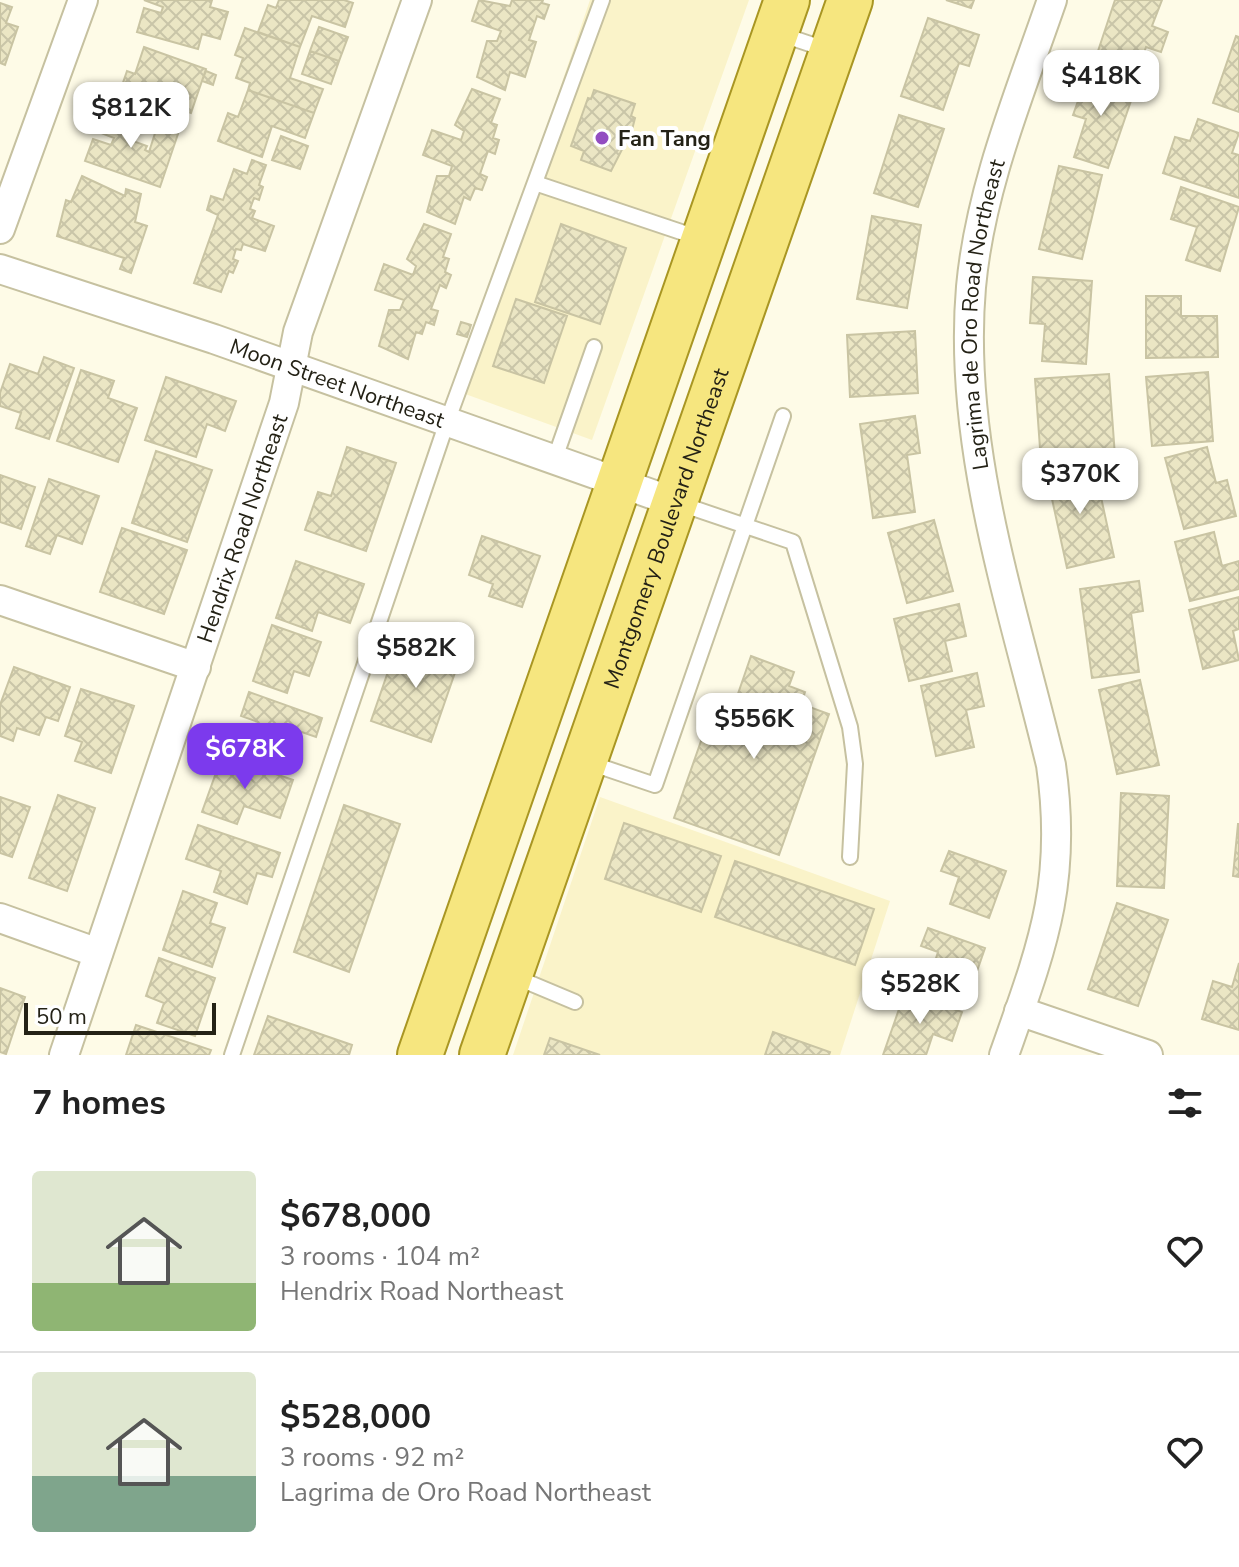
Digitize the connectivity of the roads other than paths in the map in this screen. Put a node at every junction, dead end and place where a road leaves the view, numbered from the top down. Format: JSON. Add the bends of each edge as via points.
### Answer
{"nodes":[{"id":1,"x":83,"y":0,"type":"edge"},
{"id":2,"x":417,"y":0,"type":"edge"},
{"id":3,"x":602,"y":0,"type":"edge"},
{"id":4,"x":850,"y":0,"type":"edge"},
{"id":5,"x":1052,"y":0,"type":"edge"},
{"id":6,"x":781,"y":16,"type":"edge"},
{"id":7,"x":832,"y":51,"type":"junction"},
{"id":8,"x":535,"y":183,"type":"junction"},
{"id":9,"x":0,"y":229,"type":"edge"},
{"id":10,"x":703,"y":239,"type":"junction"},
{"id":11,"x":0,"y":269,"type":"edge"},
{"id":12,"x":594,"y":347,"type":"dead end"},
{"id":13,"x":292,"y":368,"type":"junction"},
{"id":14,"x":783,"y":416,"type":"dead end"},
{"id":15,"x":447,"y":422,"type":"junction"},
{"id":16,"x":554,"y":461,"type":"junction"},
{"id":17,"x":617,"y":483,"type":"junction"},
{"id":18,"x":674,"y":502,"type":"junction"},
{"id":19,"x":745,"y":526,"type":"junction"},
{"id":20,"x":0,"y":600,"type":"edge"},
{"id":21,"x":196,"y":667,"type":"junction"},
{"id":22,"x":584,"y":761,"type":"junction"},
{"id":23,"x":850,"y":857,"type":"dead end"},
{"id":24,"x":0,"y":918,"type":"edge"},
{"id":25,"x":98,"y":953,"type":"junction"},
{"id":26,"x":510,"y":974,"type":"junction"},
{"id":27,"x":575,"y":1002,"type":"dead end"},
{"id":28,"x":1019,"y":1011,"type":"junction"},
{"id":29,"x":64,"y":1055,"type":"edge"},
{"id":30,"x":232,"y":1055,"type":"edge"},
{"id":31,"x":420,"y":1055,"type":"edge"},
{"id":32,"x":482,"y":1055,"type":"edge"},
{"id":33,"x":1004,"y":1055,"type":"edge"},
{"id":34,"x":1148,"y":1055,"type":"edge"}],
"edges":[{"from":1,"to":9,"type":"street"},
{"from":2,"to":13,"type":"street","name":"Hendrix Road Northeast","via":[[298,332]]},
{"from":3,"to":8,"type":"lane"},
{"from":4,"to":7,"type":"main road","name":"Montgomery Boulevard Northeast"},
{"from":5,"to":28,"type":"street","name":"Lagrima de Oro Road Northeast","via":[[997,158],[971,285],[969,351],[979,459],[1058,812],[1051,914]]},
{"from":6,"to":7,"type":"lane"},
{"from":6,"to":10,"type":"main road"},
{"from":7,"to":18,"type":"main road","name":"Montgomery Boulevard Northeast"},
{"from":8,"to":10,"type":"lane"},
{"from":8,"to":15,"type":"lane"},
{"from":10,"to":17,"type":"main road"},
{"from":11,"to":13,"type":"street","name":"Moon Street Northeast"},
{"from":12,"to":16,"type":"lane"},
{"from":13,"to":15,"type":"street","name":"Moon Street Northeast"},
{"from":13,"to":21,"type":"street","name":"Hendrix Road Northeast"},
{"from":14,"to":19,"type":"lane"},
{"from":15,"to":16,"type":"street","name":"Moon Street Northeast"},
{"from":15,"to":30,"type":"lane"},
{"from":16,"to":17,"type":"street","name":"Moon Street Northeast"},
{"from":17,"to":18,"type":"street","name":"Moon Street Northeast"},
{"from":17,"to":31,"type":"main road"},
{"from":18,"to":19,"type":"lane"},
{"from":18,"to":22,"type":"main road","name":"Montgomery Boulevard Northeast"},
{"from":19,"to":22,"type":"lane","via":[[655,785]]},
{"from":19,"to":23,"type":"lane","via":[[793,542],[850,727],[855,764]]},
{"from":20,"to":21,"type":"street"},
{"from":21,"to":25,"type":"street","name":"Hendrix Road Northeast"},
{"from":22,"to":26,"type":"main road","name":"Montgomery Boulevard Northeast"},
{"from":24,"to":25,"type":"street"},
{"from":25,"to":29,"type":"street","name":"Hendrix Road Northeast"},
{"from":26,"to":27,"type":"lane"},
{"from":26,"to":32,"type":"main road","name":"Montgomery Boulevard Northeast"},
{"from":28,"to":33,"type":"street","name":"Lagrima de Oro Road Northeast"},
{"from":28,"to":34,"type":"street"}]}
